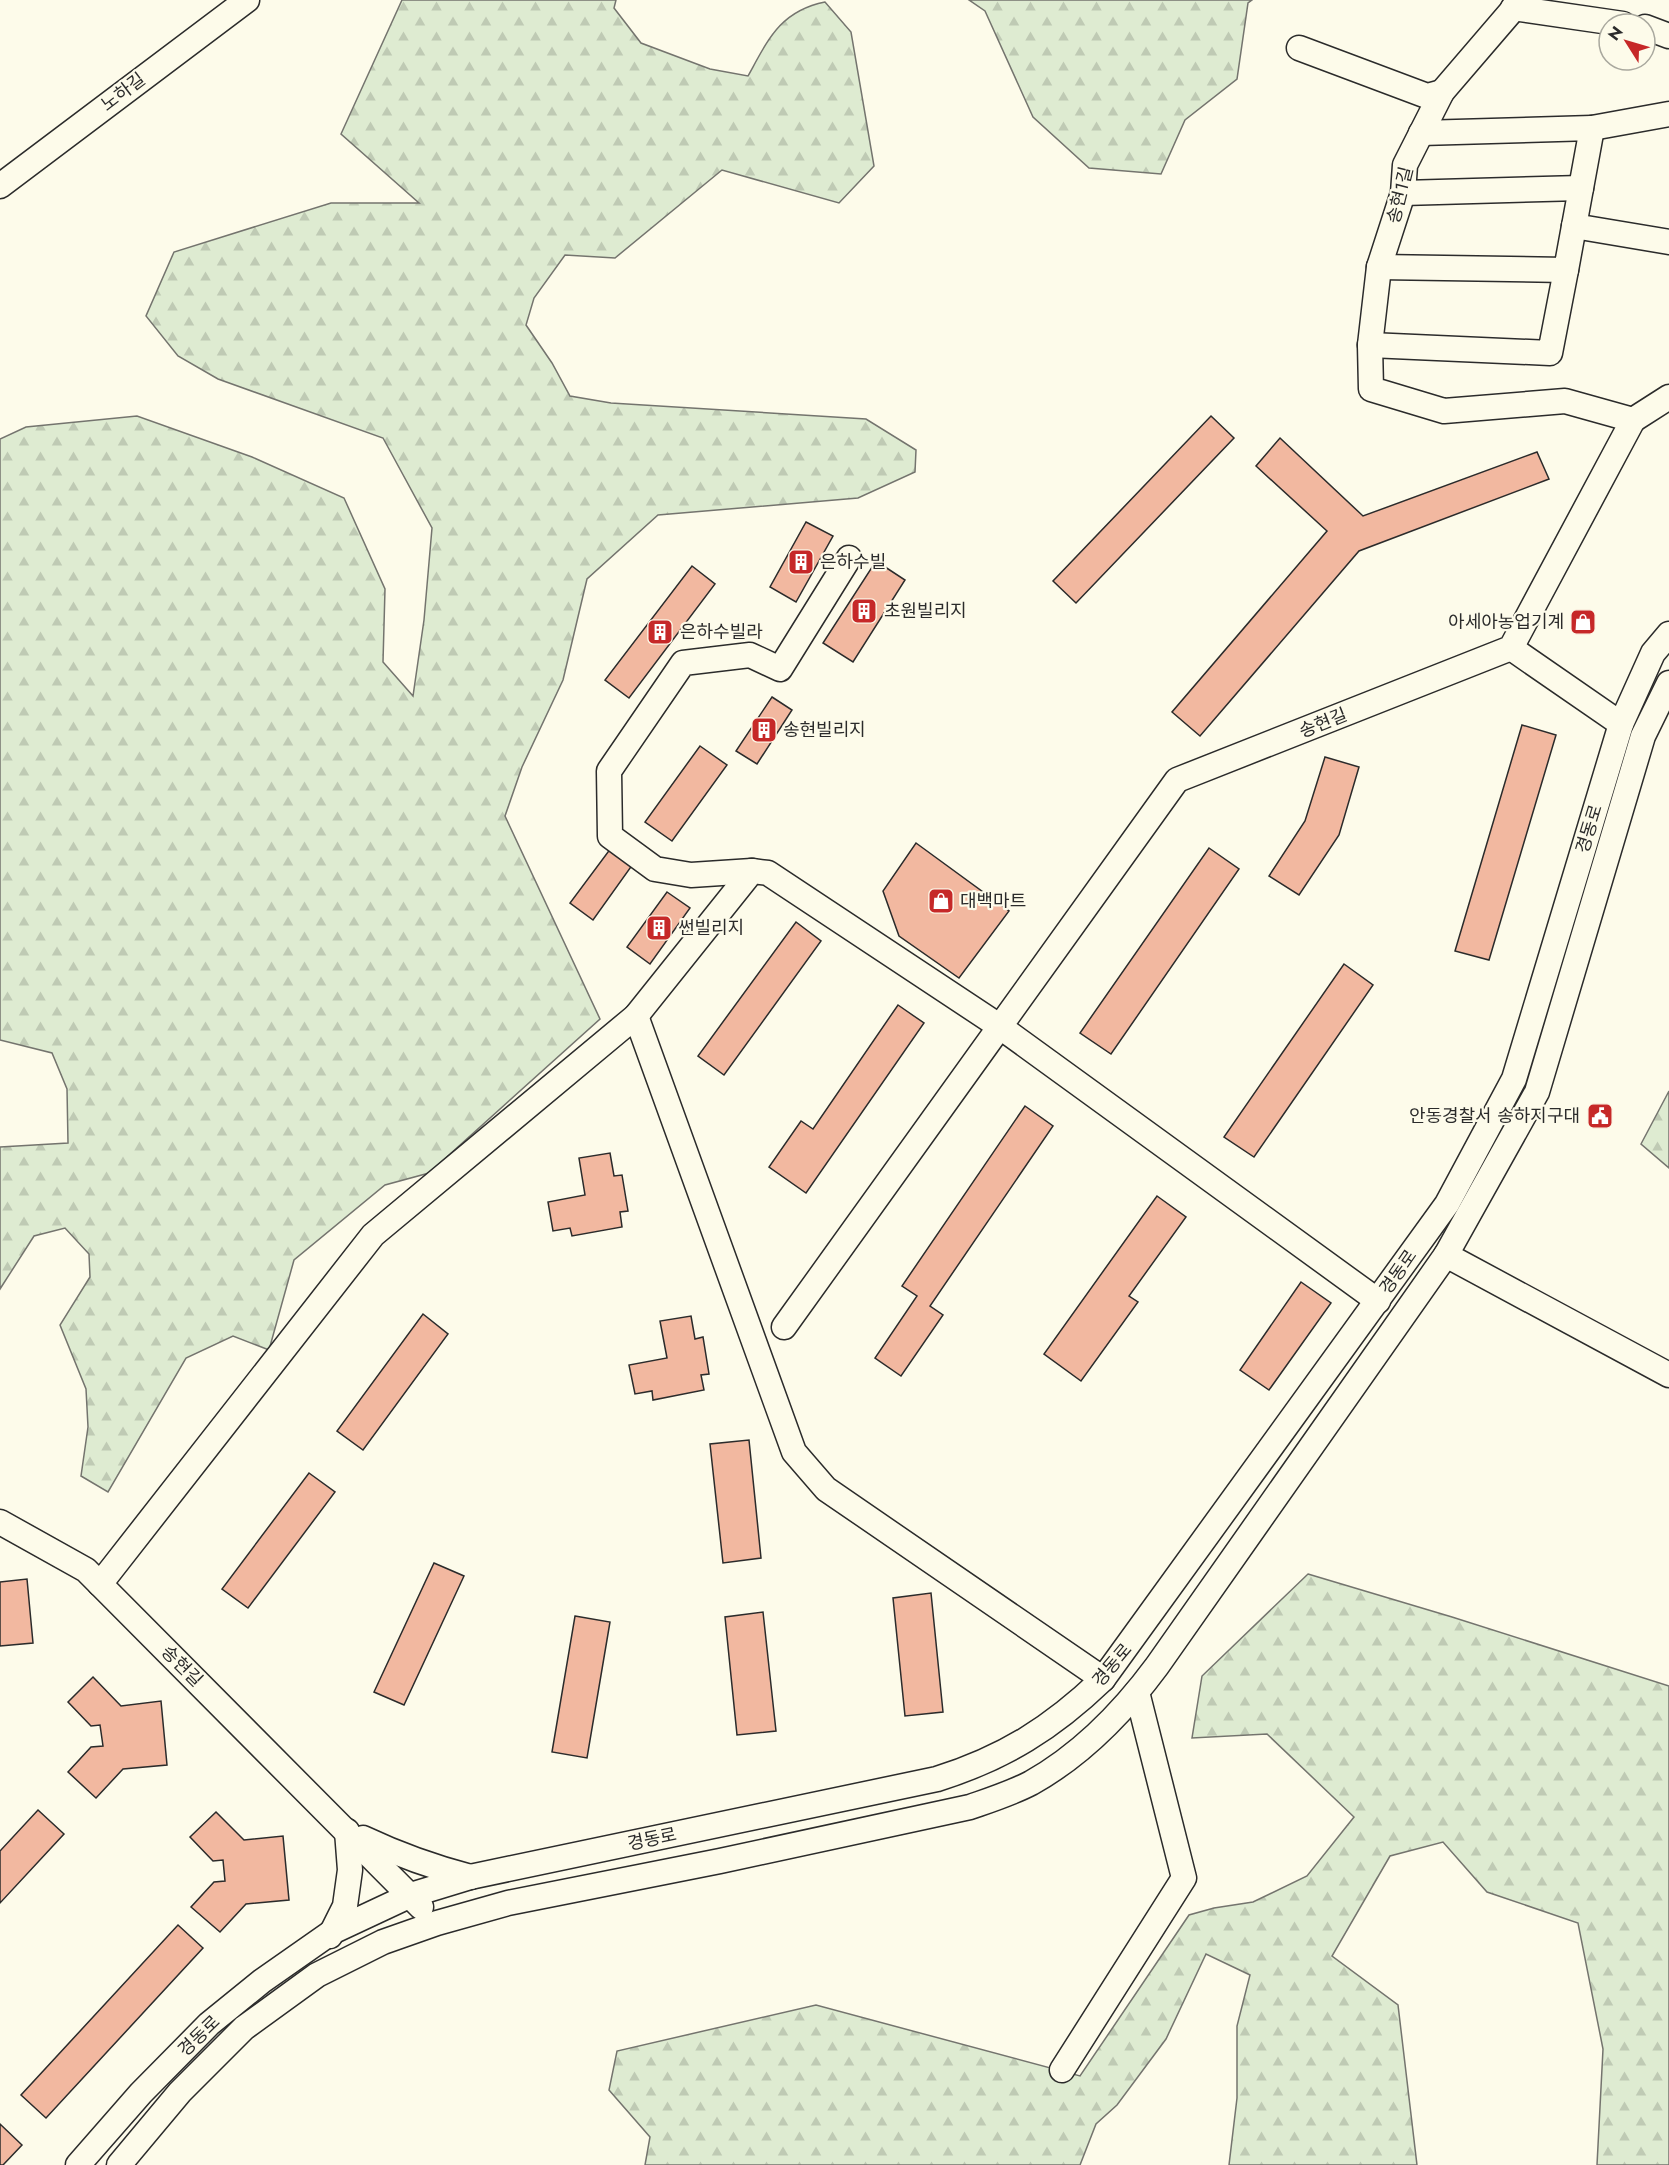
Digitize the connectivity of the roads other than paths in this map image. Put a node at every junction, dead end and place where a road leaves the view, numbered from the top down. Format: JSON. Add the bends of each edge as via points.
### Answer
{"nodes":[{"id":1,"x":247,"y":0,"type":"edge"},
{"id":2,"x":1517,"y":4,"type":"edge"},
{"id":3,"x":1597,"y":19,"type":"edge"},
{"id":4,"x":1299,"y":48,"type":"dead end"},
{"id":5,"x":1442,"y":92,"type":"junction"},
{"id":6,"x":1669,"y":114,"type":"edge"},
{"id":7,"x":1592,"y":128,"type":"junction"},
{"id":8,"x":1421,"y":133,"type":"junction"},
{"id":9,"x":0,"y":186,"type":"edge"},
{"id":10,"x":1581,"y":188,"type":"junction"},
{"id":11,"x":1403,"y":194,"type":"junction"},
{"id":12,"x":1574,"y":226,"type":"junction"},
{"id":13,"x":1669,"y":242,"type":"edge"},
{"id":14,"x":1379,"y":267,"type":"junction"},
{"id":15,"x":1566,"y":270,"type":"junction"},
{"id":16,"x":1370,"y":345,"type":"junction"},
{"id":17,"x":1669,"y":398,"type":"edge"},
{"id":18,"x":1633,"y":420,"type":"junction"},
{"id":19,"x":849,"y":558,"type":"dead end"},
{"id":20,"x":1669,"y":634,"type":"edge"},
{"id":21,"x":1511,"y":648,"type":"junction"},
{"id":22,"x":1669,"y":683,"type":"edge"},
{"id":23,"x":1621,"y":724,"type":"junction"},
{"id":24,"x":752,"y":871,"type":"junction"},
{"id":25,"x":636,"y":1016,"type":"junction"},
{"id":26,"x":999,"y":1026,"type":"junction"},
{"id":27,"x":1446,"y":1256,"type":"junction"},
{"id":28,"x":1378,"y":1301,"type":"junction"},
{"id":29,"x":784,"y":1327,"type":"dead end"},
{"id":30,"x":1669,"y":1375,"type":"edge"},
{"id":31,"x":0,"y":1522,"type":"edge"},
{"id":32,"x":100,"y":1584,"type":"junction"},
{"id":33,"x":1103,"y":1679,"type":"junction"},
{"id":34,"x":1137,"y":1692,"type":"junction"},
{"id":35,"x":347,"y":1831,"type":"junction"},
{"id":36,"x":470,"y":1877,"type":"junction"},
{"id":37,"x":411,"y":1896,"type":"junction"},
{"id":38,"x":533,"y":1897,"type":"junction"},
{"id":39,"x":437,"y":1923,"type":"junction"},
{"id":40,"x":332,"y":1932,"type":"junction"},
{"id":41,"x":307,"y":1983,"type":"junction"},
{"id":42,"x":1062,"y":2070,"type":"dead end"},
{"id":43,"x":78,"y":2165,"type":"edge"},
{"id":44,"x":119,"y":2165,"type":"edge"}],
"edges":[{"from":1,"to":9,"type":"street","name":"노하길"},
{"from":2,"to":3,"type":"street"},
{"from":2,"to":5,"type":"street","name":"송현1길"},
{"from":4,"to":5,"type":"street","via":[[1427,96]]},
{"from":5,"to":8,"type":"street","name":"송현1길"},
{"from":6,"to":7,"type":"street"},
{"from":7,"to":8,"type":"street"},
{"from":7,"to":10,"type":"street"},
{"from":8,"to":11,"type":"street","name":"송현1길","via":[[1405,165]]},
{"from":10,"to":11,"type":"street"},
{"from":10,"to":12,"type":"street"},
{"from":11,"to":14,"type":"street","name":"송현1길"},
{"from":12,"to":13,"type":"street"},
{"from":12,"to":15,"type":"street"},
{"from":14,"to":15,"type":"street"},
{"from":14,"to":16,"type":"street","name":"송현1길"},
{"from":15,"to":16,"type":"street","via":[[1550,353]]},
{"from":16,"to":18,"type":"street","name":"송현1길","via":[[1371,389],[1444,411],[1564,400]]},
{"from":17,"to":18,"type":"street"},
{"from":18,"to":21,"type":"street"},
{"from":19,"to":24,"type":"street","via":[[780,669],[750,655],[683,663],[609,771],[610,836],[655,869],[691,875]]},
{"from":20,"to":23,"type":"street","name":"경동로","via":[[1653,653]]},
{"from":21,"to":23,"type":"street"},
{"from":21,"to":26,"type":"street","name":"송현길","via":[[1177,780]]},
{"from":22,"to":27,"type":"street","name":"경동로","via":[[1643,735],[1537,1092]]},
{"from":23,"to":28,"type":"street","name":"경동로","via":[[1514,1079],[1447,1204]]},
{"from":24,"to":25,"type":"street"},
{"from":24,"to":26,"type":"street","via":[[768,873]]},
{"from":25,"to":32,"type":"street","via":[[373,1235]]},
{"from":25,"to":33,"type":"street","via":[[794,1452],[826,1489]]},
{"from":26,"to":28,"type":"street"},
{"from":26,"to":29,"type":"street","name":"송현길"},
{"from":27,"to":30,"type":"street"},
{"from":27,"to":34,"type":"street","name":"경동로"},
{"from":28,"to":33,"type":"street","name":"경동로"},
{"from":31,"to":32,"type":"street","name":"송현길","via":[[86,1570]]},
{"from":32,"to":35,"type":"street","name":"송현길"},
{"from":33,"to":36,"type":"street","name":"경동로","via":[[1044,1730],[969,1769],[937,1779]]},
{"from":34,"to":38,"type":"street","name":"경동로","via":[[1104,1728],[1057,1766],[1030,1783],[980,1804]]},
{"from":34,"to":42,"type":"street","via":[[1184,1878]]},
{"from":35,"to":36,"type":"street","via":[[400,1856]]},
{"from":35,"to":37,"type":"street","name":"송현길"},
{"from":35,"to":40,"type":"street","via":[[350,1870],[345,1906]]},
{"from":36,"to":37,"type":"street","name":"경동로"},
{"from":36,"to":38,"type":"street"},
{"from":37,"to":39,"type":"street","name":"송현길"},
{"from":37,"to":40,"type":"street","name":"경동로"},
{"from":38,"to":39,"type":"street","name":"경동로"},
{"from":39,"to":41,"type":"street","name":"경동로","via":[[383,1942]]},
{"from":40,"to":41,"type":"street"},
{"from":40,"to":43,"type":"street","name":"경동로","via":[[209,2024]]},
{"from":41,"to":44,"type":"street","name":"경동로","via":[[244,2028],[180,2092]]}]}
